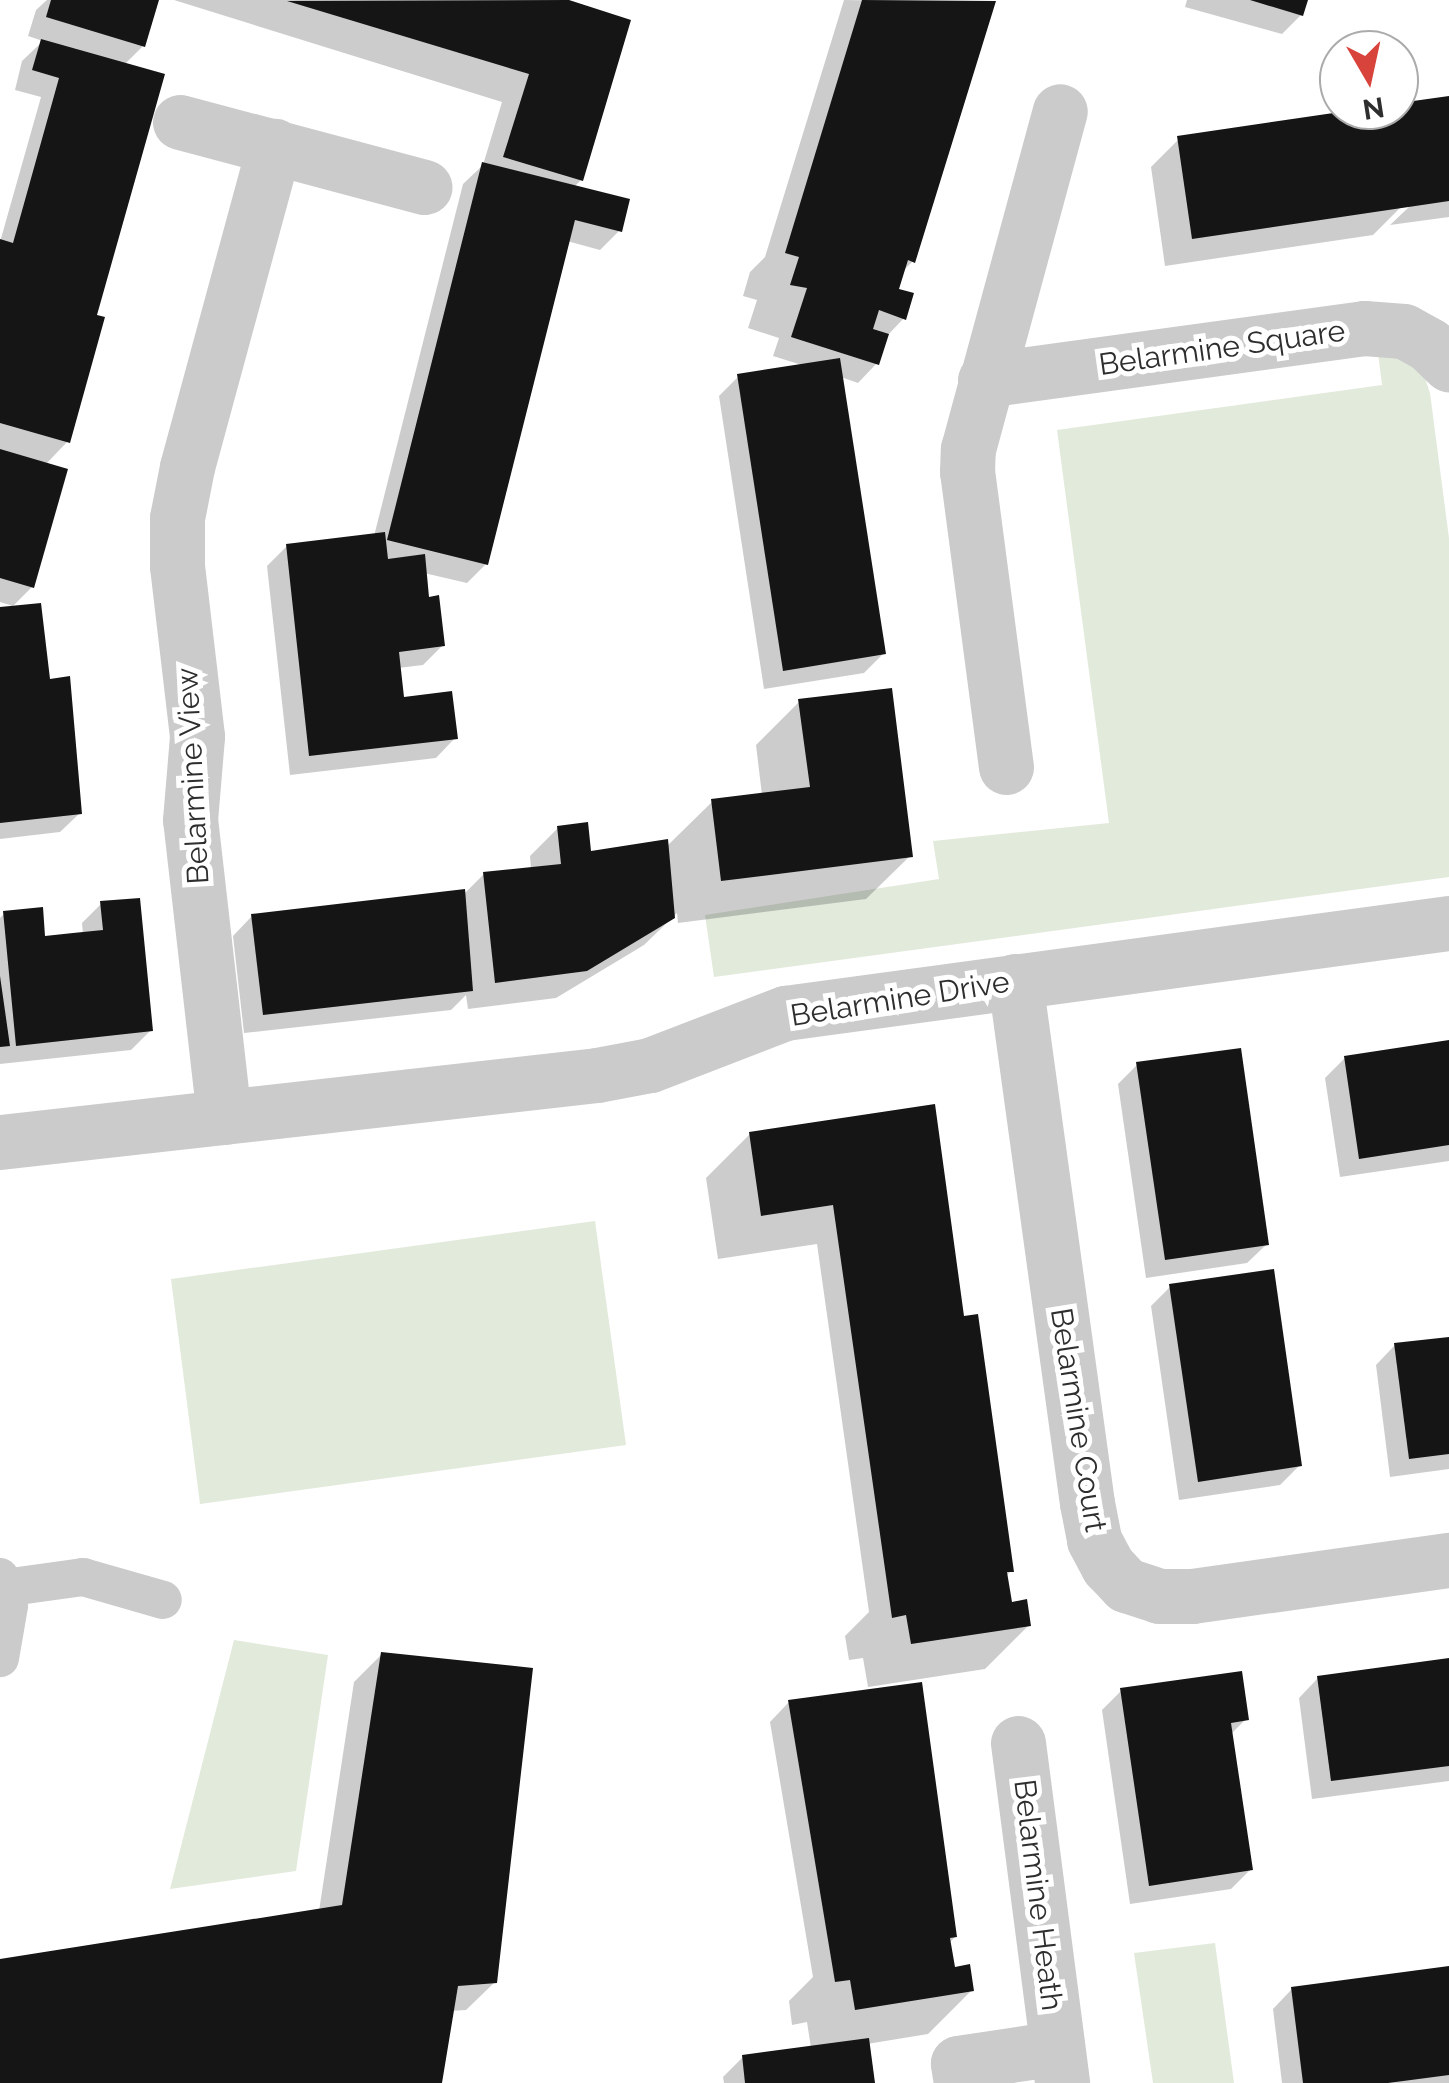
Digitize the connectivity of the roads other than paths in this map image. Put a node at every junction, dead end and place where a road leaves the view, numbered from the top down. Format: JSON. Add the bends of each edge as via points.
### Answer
{"nodes":[{"id":1,"x":1060,"y":111,"type":"dead end"},
{"id":2,"x":180,"y":122,"type":"dead end"},
{"id":3,"x":274,"y":146,"type":"junction"},
{"id":4,"x":424,"y":187,"type":"dead end"},
{"id":5,"x":1449,"y":364,"type":"edge"},
{"id":6,"x":985,"y":380,"type":"junction"},
{"id":7,"x":1006,"y":768,"type":"dead end"},
{"id":8,"x":1449,"y":923,"type":"edge"},
{"id":9,"x":1016,"y":981,"type":"junction"},
{"id":10,"x":224,"y":1117,"type":"junction"},
{"id":11,"x":0,"y":1142,"type":"edge"},
{"id":12,"x":1449,"y":1560,"type":"edge"},
{"id":13,"x":2,"y":1582,"type":"edge"},
{"id":14,"x":164,"y":1600,"type":"dead end"},
{"id":15,"x":0,"y":1658,"type":"edge"},
{"id":16,"x":1018,"y":1742,"type":"dead end"},
{"id":17,"x":1060,"y":2066,"type":"edge"},
{"id":18,"x":961,"y":2083,"type":"edge"}],
"edges":[{"from":1,"to":6,"type":"street"},
{"from":2,"to":3,"type":"street"},
{"from":3,"to":4,"type":"street"},
{"from":3,"to":10,"type":"street","name":"Belarmine View","via":[[177,518],[197,736],[190,820]]},
{"from":5,"to":6,"type":"street","name":"Belarmine Square","via":[[1404,332],[1364,328]]},
{"from":6,"to":7,"type":"street","via":[[967,472]]},
{"from":8,"to":9,"type":"street","name":"Belarmine Drive"},
{"from":9,"to":10,"type":"street","name":"Belarmine Drive","via":[[785,1014],[650,1064],[597,1075]]},
{"from":9,"to":12,"type":"street","name":"Belarmine Court","via":[[1086,1502],[1108,1566],[1126,1585],[1159,1596],[1192,1596]]},
{"from":10,"to":11,"type":"street","name":"Belarmine Drive"},
{"from":13,"to":14,"type":"lane","via":[[82,1578]]},
{"from":13,"to":15,"type":"lane","via":[[8,1606]]},
{"from":16,"to":17,"type":"street","name":"Belarmine Heath"},
{"from":17,"to":18,"type":"street","name":"Belarmine Heath","via":[[958,2063]]}]}
